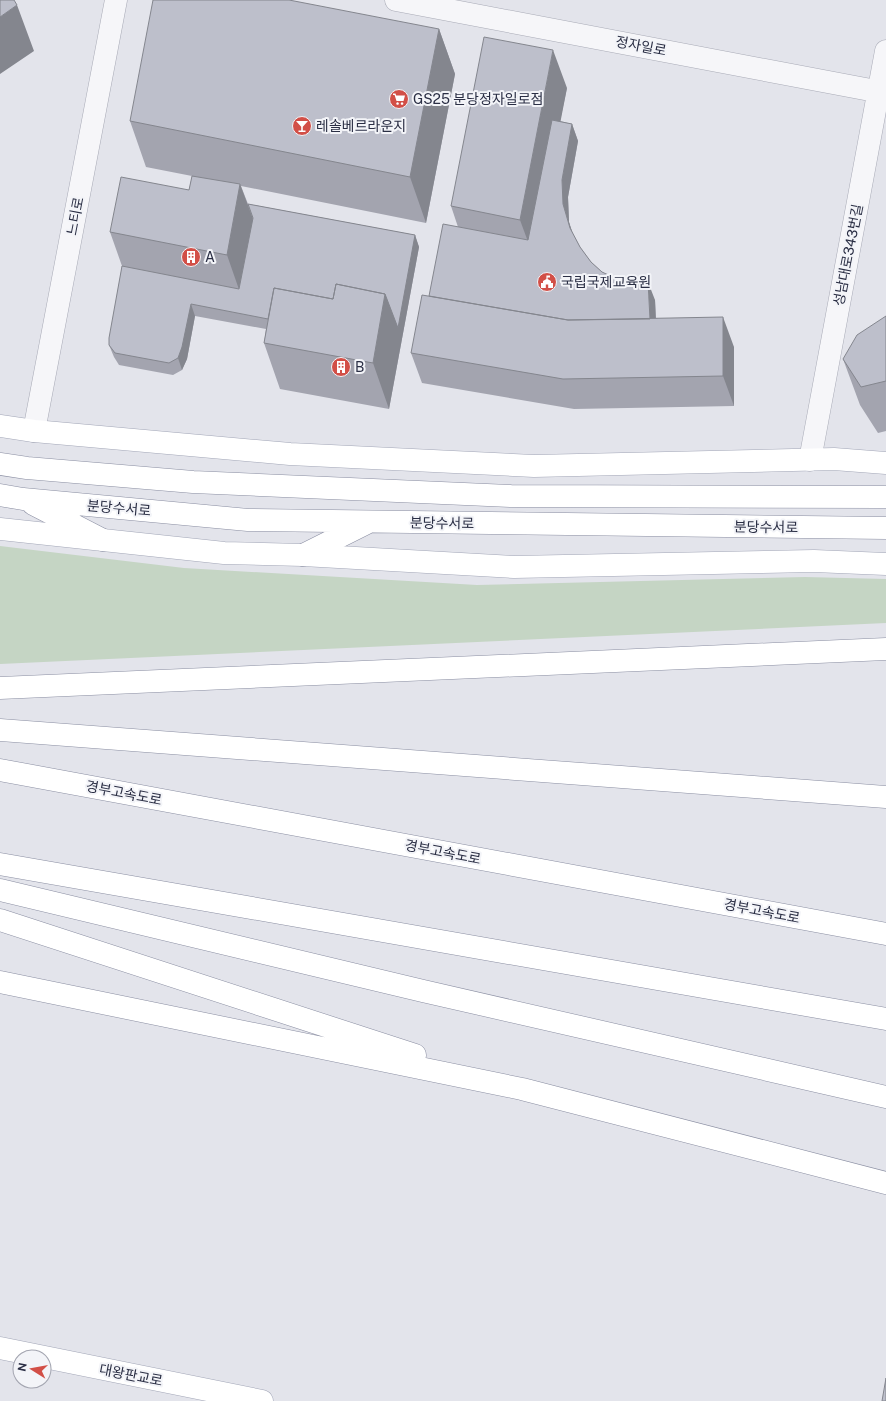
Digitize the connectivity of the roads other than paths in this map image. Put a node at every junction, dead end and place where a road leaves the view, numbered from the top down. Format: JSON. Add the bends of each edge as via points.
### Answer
{"nodes":[{"id":1,"x":116,"y":0,"type":"edge"},
{"id":2,"x":402,"y":0,"type":"edge"},
{"id":3,"x":886,"y":51,"type":"edge"},
{"id":4,"x":882,"y":92,"type":"edge"},
{"id":5,"x":0,"y":426,"type":"edge"},
{"id":6,"x":34,"y":431,"type":"junction"},
{"id":7,"x":810,"y":460,"type":"junction"},
{"id":8,"x":0,"y":464,"type":"edge"},
{"id":9,"x":886,"y":464,"type":"edge"},
{"id":10,"x":0,"y":495,"type":"edge"},
{"id":11,"x":886,"y":497,"type":"edge"},
{"id":12,"x":23,"y":499,"type":"junction"},
{"id":13,"x":369,"y":522,"type":"junction"},
{"id":14,"x":886,"y":528,"type":"edge"},
{"id":15,"x":0,"y":529,"type":"edge"},
{"id":16,"x":103,"y":540,"type":"junction"},
{"id":17,"x":303,"y":555,"type":"junction"},
{"id":18,"x":886,"y":564,"type":"edge"},
{"id":19,"x":886,"y":649,"type":"edge"},
{"id":20,"x":0,"y":688,"type":"edge"},
{"id":21,"x":0,"y":730,"type":"edge"},
{"id":22,"x":0,"y":770,"type":"edge"},
{"id":23,"x":886,"y":797,"type":"edge"},
{"id":24,"x":0,"y":864,"type":"edge"},
{"id":25,"x":0,"y":890,"type":"edge"},
{"id":26,"x":0,"y":920,"type":"edge"},
{"id":27,"x":886,"y":934,"type":"edge"},
{"id":28,"x":0,"y":982,"type":"edge"},
{"id":29,"x":886,"y":1019,"type":"edge"},
{"id":30,"x":522,"y":1089,"type":"junction"},
{"id":31,"x":886,"y":1097,"type":"edge"},
{"id":32,"x":886,"y":1183,"type":"edge"},
{"id":33,"x":0,"y":1348,"type":"edge"},
{"id":34,"x":262,"y":1401,"type":"edge"}],
"edges":[{"from":1,"to":6,"type":"street","name":"느티로"},
{"from":2,"to":4,"type":"street","name":"정자일로"},
{"from":3,"to":4,"type":"street","name":"성남대로343번길"},
{"from":4,"to":7,"type":"street","name":"성남대로343번길"},
{"from":5,"to":6,"type":"main road"},
{"from":6,"to":7,"type":"main road","via":[[290,454],[534,466]]},
{"from":7,"to":9,"type":"main road"},
{"from":8,"to":11,"type":"main road","name":"분당수서로","via":[[193,482],[503,496]]},
{"from":10,"to":12,"type":"main road","name":"분당수서로"},
{"from":12,"to":13,"type":"main road","name":"분당수서로","via":[[248,520]]},
{"from":12,"to":16,"type":"main road"},
{"from":13,"to":14,"type":"main road","name":"분당수서로"},
{"from":13,"to":17,"type":"main road"},
{"from":15,"to":16,"type":"main road"},
{"from":16,"to":17,"type":"main road","via":[[224,553]]},
{"from":17,"to":18,"type":"main road","via":[[514,567],[814,561]]},
{"from":19,"to":20,"type":"main road"},
{"from":21,"to":23,"type":"main road"},
{"from":22,"to":27,"type":"main road","name":"경부고속도로"},
{"from":24,"to":29,"type":"main road"},
{"from":25,"to":31,"type":"main road","via":[[423,992]]},
{"from":26,"to":30,"type":"main road"},
{"from":28,"to":30,"type":"main road"},
{"from":30,"to":32,"type":"main road"},
{"from":33,"to":34,"type":"main road","name":"대왕판교로"}]}
